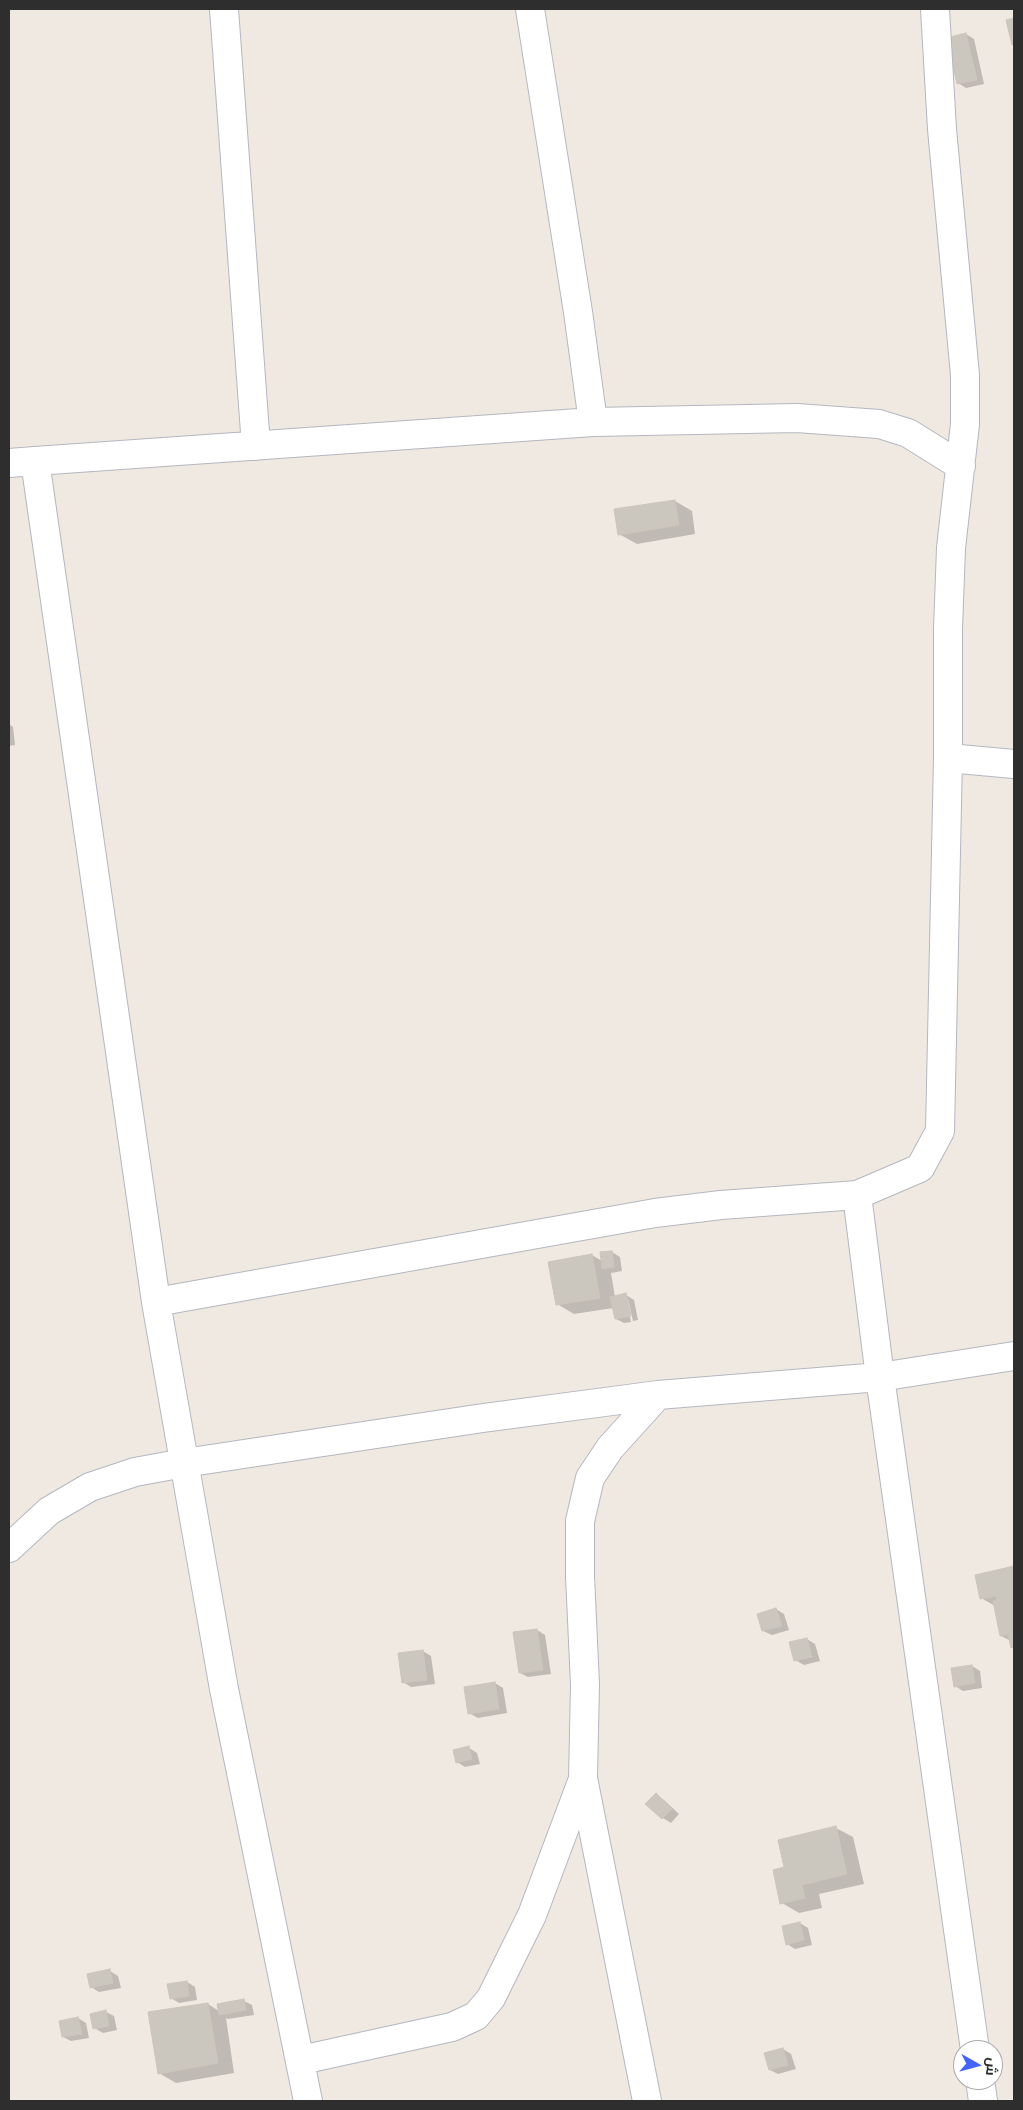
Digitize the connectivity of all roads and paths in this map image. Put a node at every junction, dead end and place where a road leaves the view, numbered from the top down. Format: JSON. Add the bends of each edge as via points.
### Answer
{"nodes":[{"id":1,"x":224,"y":9,"type":"edge"},
{"id":2,"x":530,"y":9,"type":"edge"},
{"id":3,"x":935,"y":9,"type":"edge"},
{"id":4,"x":593,"y":422,"type":"junction"},
{"id":5,"x":256,"y":446,"type":"junction"},
{"id":6,"x":22,"y":462,"type":"edge"},
{"id":7,"x":961,"y":466,"type":"junction"},
{"id":8,"x":948,"y":758,"type":"junction"},
{"id":9,"x":1014,"y":764,"type":"edge"},
{"id":10,"x":857,"y":1194,"type":"junction"},
{"id":11,"x":156,"y":1302,"type":"junction"},
{"id":12,"x":1014,"y":1356,"type":"edge"},
{"id":13,"x":880,"y":1377,"type":"junction"},
{"id":14,"x":658,"y":1395,"type":"junction"},
{"id":15,"x":184,"y":1463,"type":"junction"},
{"id":16,"x":9,"y":1548,"type":"edge"},
{"id":17,"x":583,"y":1778,"type":"junction"},
{"id":18,"x":974,"y":2040,"type":"edge"},
{"id":19,"x":301,"y":2060,"type":"junction"},
{"id":20,"x":308,"y":2101,"type":"edge"},
{"id":21,"x":647,"y":2101,"type":"edge"}],
"edges":[{"from":1,"to":5,"type":"street"},
{"from":2,"to":4,"type":"street"},
{"from":3,"to":7,"type":"street","via":[[942,129],[965,375]]},
{"from":4,"to":5,"type":"street"},
{"from":4,"to":7,"type":"street","via":[[798,418],[879,424],[908,433]]},
{"from":5,"to":6,"type":"street"},
{"from":6,"to":11,"type":"street","via":[[37,485]]},
{"from":7,"to":8,"type":"street","via":[[951,548]]},
{"from":8,"to":9,"type":"street"},
{"from":8,"to":10,"type":"street","via":[[940,1131],[920,1168]]},
{"from":10,"to":11,"type":"street","via":[[655,1213]]},
{"from":10,"to":13,"type":"street"},
{"from":11,"to":15,"type":"street"},
{"from":12,"to":13,"type":"street"},
{"from":13,"to":14,"type":"street"},
{"from":13,"to":18,"type":"street"},
{"from":14,"to":15,"type":"street","via":[[473,1419]]},
{"from":14,"to":17,"type":"street","via":[[610,1448],[590,1478],[580,1521],[585,1685]]},
{"from":15,"to":16,"type":"street","via":[[135,1472],[90,1487],[49,1511]]},
{"from":15,"to":19,"type":"street","via":[[224,1690]]},
{"from":17,"to":19,"type":"street","via":[[532,1915],[491,1998],[476,2016],[452,2027]]},
{"from":17,"to":21,"type":"street"},
{"from":19,"to":20,"type":"street"}]}
